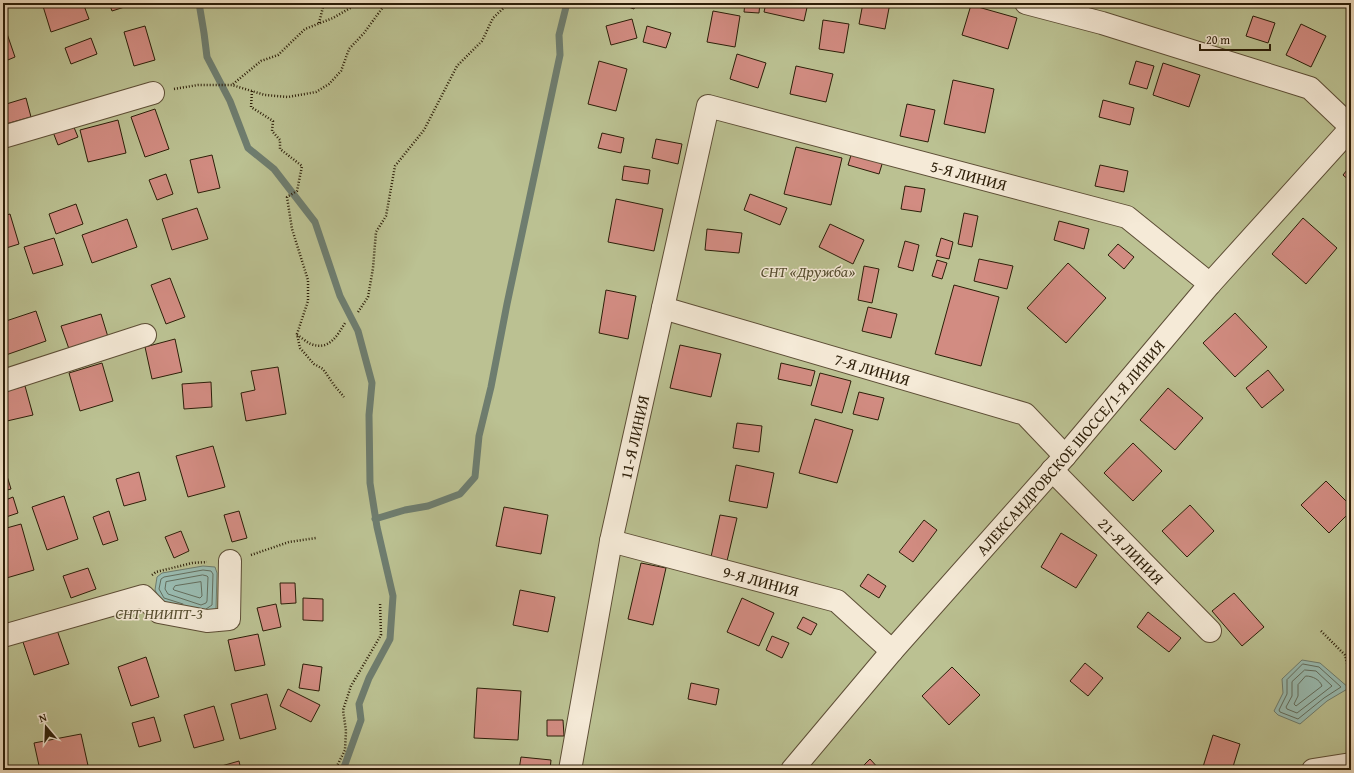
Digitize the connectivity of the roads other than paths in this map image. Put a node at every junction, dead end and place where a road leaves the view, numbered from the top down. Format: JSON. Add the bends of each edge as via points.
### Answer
{"nodes":[{"id":1,"x":1026,"y":3,"type":"edge"},
{"id":2,"x":1078,"y":3,"type":"edge"},
{"id":3,"x":1102,"y":24,"type":"junction"},
{"id":4,"x":153,"y":93,"type":"road end"},
{"id":5,"x":708,"y":106,"type":"joint"},
{"id":6,"x":1351,"y":127,"type":"edge"},
{"id":7,"x":3,"y":137,"type":"edge"},
{"id":8,"x":1210,"y":284,"type":"junction"},
{"id":9,"x":663,"y":308,"type":"junction"},
{"id":10,"x":145,"y":335,"type":"dead end"},
{"id":11,"x":3,"y":381,"type":"edge"},
{"id":12,"x":1059,"y":463,"type":"junction"},
{"id":13,"x":611,"y":541,"type":"junction"},
{"id":14,"x":230,"y":561,"type":"road end"},
{"id":15,"x":1210,"y":631,"type":"dead end"},
{"id":16,"x":3,"y":636,"type":"edge"},
{"id":17,"x":892,"y":651,"type":"junction"},
{"id":18,"x":1351,"y":764,"type":"edge"},
{"id":19,"x":570,"y":770,"type":"edge"},
{"id":20,"x":792,"y":770,"type":"edge"},
{"id":21,"x":1312,"y":770,"type":"edge"}],
"edges":[{"from":1,"to":3,"type":"street"},
{"from":2,"to":3,"type":"street"},
{"from":3,"to":6,"type":"street","via":[[1310,88]]},
{"from":4,"to":7,"type":"street"},
{"from":5,"to":8,"type":"street","name":"5-Я ЛИНИЯ","via":[[1127,217]]},
{"from":5,"to":9,"type":"street","name":"11-Я ЛИНИЯ"},
{"from":6,"to":8,"type":"street","name":"АЛЕКСАНДРОВСКОЕ ШОССЕ/1-Я ЛИНИЯ"},
{"from":8,"to":12,"type":"street","name":"АЛЕКСАНДРОВСКОЕ ШОССЕ/1-Я ЛИНИЯ"},
{"from":9,"to":12,"type":"street","name":"7-Я ЛИНИЯ","via":[[1025,414]]},
{"from":9,"to":13,"type":"street","name":"11-Я ЛИНИЯ"},
{"from":10,"to":11,"type":"street"},
{"from":12,"to":15,"type":"street","name":"21-Я ЛИНИЯ"},
{"from":12,"to":17,"type":"street","name":"АЛЕКСАНДРОВСКОЕ ШОССЕ/1-Я ЛИНИЯ"},
{"from":13,"to":17,"type":"street","name":"9-Я ЛИНИЯ","via":[[838,600]]},
{"from":13,"to":19,"type":"street","name":"11-Я ЛИНИЯ"},
{"from":14,"to":16,"type":"street","via":[[229,619],[207,621],[159,612],[143,596]]},
{"from":17,"to":20,"type":"street","name":"АЛЕКСАНДРОВСКОЕ ШОССЕ/1-Я ЛИНИЯ"},
{"from":18,"to":21,"type":"street"}]}
